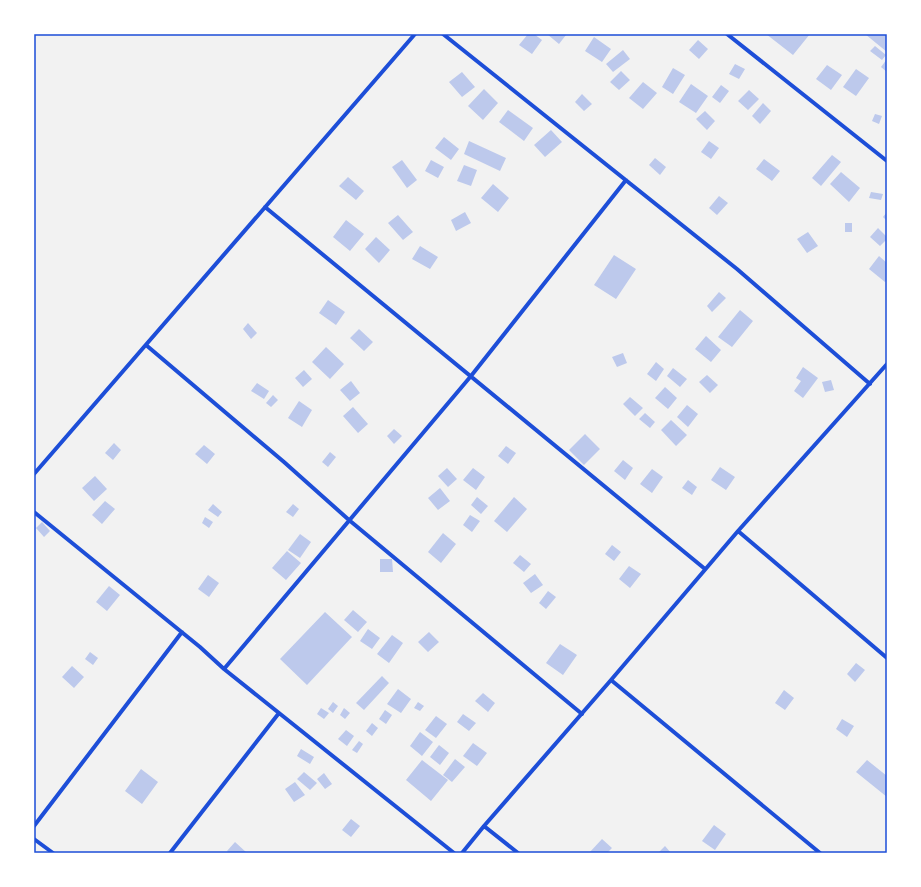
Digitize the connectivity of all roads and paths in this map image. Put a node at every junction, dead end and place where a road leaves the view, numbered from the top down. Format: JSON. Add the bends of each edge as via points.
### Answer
{"nodes":[{"id":1,"x":415,"y":34,"type":"edge"},
{"id":2,"x":443,"y":34,"type":"edge"},
{"id":3,"x":727,"y":34,"type":"edge"},
{"id":4,"x":887,"y":161,"type":"edge"},
{"id":5,"x":626,"y":180,"type":"junction"},
{"id":6,"x":265,"y":207,"type":"junction"},
{"id":7,"x":146,"y":345,"type":"junction"},
{"id":8,"x":887,"y":364,"type":"edge"},
{"id":9,"x":471,"y":376,"type":"junction"},
{"id":10,"x":870,"y":384,"type":"junction"},
{"id":11,"x":34,"y":474,"type":"edge"},
{"id":12,"x":34,"y":512,"type":"edge"},
{"id":13,"x":349,"y":520,"type":"junction"},
{"id":14,"x":738,"y":531,"type":"junction"},
{"id":15,"x":705,"y":569,"type":"junction"},
{"id":16,"x":182,"y":632,"type":"junction"},
{"id":17,"x":887,"y":658,"type":"edge"},
{"id":18,"x":224,"y":669,"type":"junction"},
{"id":19,"x":611,"y":680,"type":"junction"},
{"id":20,"x":279,"y":713,"type":"junction"},
{"id":21,"x":582,"y":714,"type":"junction"},
{"id":22,"x":34,"y":826,"type":"edge"},
{"id":23,"x":484,"y":826,"type":"junction"},
{"id":24,"x":34,"y":839,"type":"edge"},
{"id":25,"x":53,"y":853,"type":"edge"},
{"id":26,"x":170,"y":853,"type":"edge"},
{"id":27,"x":454,"y":853,"type":"edge"},
{"id":28,"x":462,"y":853,"type":"edge"},
{"id":29,"x":518,"y":853,"type":"edge"},
{"id":30,"x":820,"y":853,"type":"edge"}],
"edges":[{"from":1,"to":6,"type":"street"},
{"from":2,"to":5,"type":"street"},
{"from":3,"to":4,"type":"street"},
{"from":5,"to":9,"type":"street"},
{"from":5,"to":10,"type":"street","via":[[737,269]]},
{"from":6,"to":7,"type":"street"},
{"from":6,"to":9,"type":"street"},
{"from":7,"to":11,"type":"street"},
{"from":7,"to":13,"type":"street"},
{"from":8,"to":10,"type":"street"},
{"from":9,"to":13,"type":"street"},
{"from":9,"to":15,"type":"street"},
{"from":10,"to":14,"type":"street"},
{"from":12,"to":16,"type":"street"},
{"from":13,"to":18,"type":"street"},
{"from":13,"to":21,"type":"street"},
{"from":14,"to":15,"type":"street"},
{"from":14,"to":17,"type":"street"},
{"from":15,"to":19,"type":"street"},
{"from":16,"to":18,"type":"street"},
{"from":16,"to":22,"type":"street"},
{"from":18,"to":20,"type":"street"},
{"from":19,"to":21,"type":"street"},
{"from":19,"to":30,"type":"street"},
{"from":20,"to":26,"type":"street"},
{"from":20,"to":27,"type":"street"},
{"from":21,"to":23,"type":"street"},
{"from":23,"to":28,"type":"street"},
{"from":23,"to":29,"type":"street"},
{"from":24,"to":25,"type":"street"}]}
